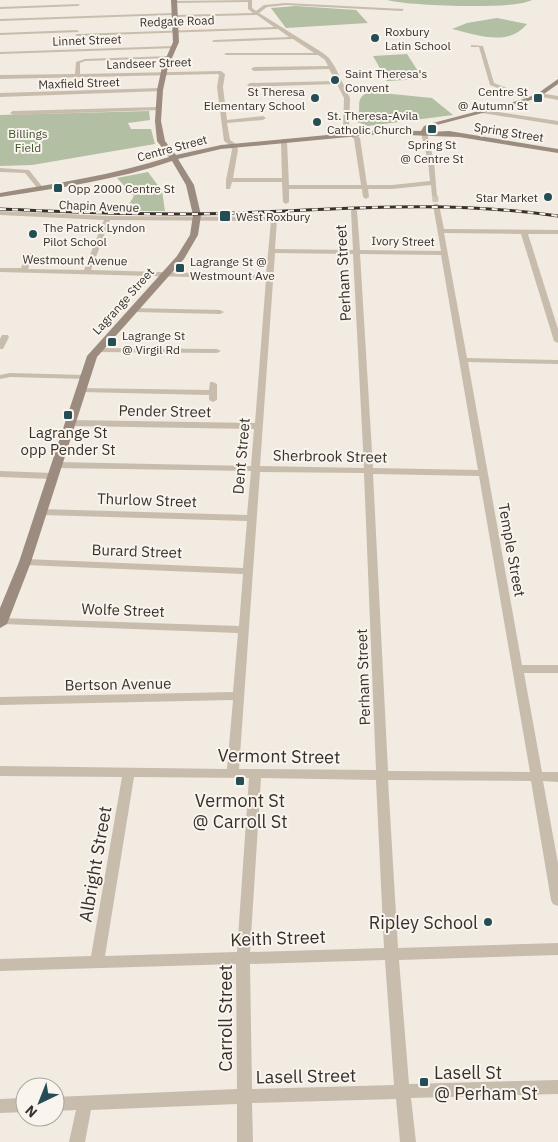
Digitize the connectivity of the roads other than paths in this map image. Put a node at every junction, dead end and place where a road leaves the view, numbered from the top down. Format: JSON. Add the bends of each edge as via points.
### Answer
{"nodes":[{"id":1,"x":249,"y":0,"type":"edge"},
{"id":2,"x":174,"y":1,"type":"edge"},
{"id":3,"x":78,"y":3,"type":"edge"},
{"id":4,"x":0,"y":8,"type":"edge"},
{"id":5,"x":402,"y":10,"type":"dead end"},
{"id":6,"x":257,"y":13,"type":"junction"},
{"id":7,"x":174,"y":15,"type":"junction"},
{"id":8,"x":77,"y":17,"type":"junction"},
{"id":9,"x":0,"y":20,"type":"edge"},
{"id":10,"x":276,"y":28,"type":"junction"},
{"id":11,"x":175,"y":31,"type":"junction"},
{"id":12,"x":77,"y":33,"type":"junction"},
{"id":13,"x":0,"y":34,"type":"edge"},
{"id":14,"x":294,"y":38,"type":"junction"},
{"id":15,"x":214,"y":41,"type":"dead end"},
{"id":16,"x":473,"y":46,"type":"dead end"},
{"id":17,"x":174,"y":47,"type":"junction"},
{"id":18,"x":77,"y":50,"type":"junction"},
{"id":19,"x":0,"y":53,"type":"edge"},
{"id":20,"x":226,"y":54,"type":"dead end"},
{"id":21,"x":322,"y":54,"type":"junction"},
{"id":22,"x":169,"y":56,"type":"junction"},
{"id":23,"x":332,"y":66,"type":"junction"},
{"id":24,"x":254,"y":69,"type":"dead end"},
{"id":25,"x":164,"y":72,"type":"junction"},
{"id":26,"x":77,"y":75,"type":"junction"},
{"id":27,"x":0,"y":77,"type":"edge"},
{"id":28,"x":558,"y":81,"type":"edge"},
{"id":29,"x":340,"y":82,"type":"junction"},
{"id":30,"x":250,"y":85,"type":"dead end"},
{"id":31,"x":160,"y":90,"type":"junction"},
{"id":32,"x":0,"y":95,"type":"edge"},
{"id":33,"x":539,"y":95,"type":"junction"},
{"id":34,"x":558,"y":98,"type":"edge"},
{"id":35,"x":531,"y":99,"type":"junction"},
{"id":36,"x":158,"y":109,"type":"junction"},
{"id":37,"x":484,"y":112,"type":"junction"},
{"id":38,"x":13,"y":113,"type":"dead end"},
{"id":39,"x":263,"y":118,"type":"dead end"},
{"id":40,"x":224,"y":122,"type":"junction"},
{"id":41,"x":442,"y":122,"type":"junction"},
{"id":42,"x":558,"y":123,"type":"edge"},
{"id":43,"x":389,"y":128,"type":"junction"},
{"id":44,"x":424,"y":131,"type":"junction"},
{"id":45,"x":353,"y":134,"type":"junction"},
{"id":46,"x":284,"y":141,"type":"junction"},
{"id":47,"x":234,"y":146,"type":"junction"},
{"id":48,"x":558,"y":151,"type":"edge"},
{"id":49,"x":174,"y":158,"type":"junction"},
{"id":50,"x":0,"y":170,"type":"edge"},
{"id":51,"x":230,"y":180,"type":"junction"},
{"id":52,"x":433,"y":183,"type":"junction"},
{"id":53,"x":285,"y":184,"type":"junction"},
{"id":54,"x":364,"y":187,"type":"junction"},
{"id":55,"x":228,"y":188,"type":"dead end"},
{"id":56,"x":41,"y":189,"type":"junction"},
{"id":57,"x":0,"y":195,"type":"edge"},
{"id":58,"x":366,"y":197,"type":"dead end"},
{"id":59,"x":286,"y":202,"type":"dead end"},
{"id":60,"x":354,"y":211,"type":"dead end"},
{"id":61,"x":0,"y":214,"type":"edge"},
{"id":62,"x":108,"y":218,"type":"junction"},
{"id":63,"x":198,"y":219,"type":"junction"},
{"id":64,"x":441,"y":231,"type":"junction"},
{"id":65,"x":524,"y":232,"type":"junction"},
{"id":66,"x":558,"y":232,"type":"edge"},
{"id":67,"x":271,"y":251,"type":"junction"},
{"id":68,"x":357,"y":252,"type":"junction"},
{"id":69,"x":444,"y":253,"type":"junction"},
{"id":70,"x":30,"y":255,"type":"dead end"},
{"id":71,"x":0,"y":270,"type":"edge"},
{"id":72,"x":24,"y":271,"type":"junction"},
{"id":73,"x":87,"y":272,"type":"junction"},
{"id":74,"x":166,"y":274,"type":"junction"},
{"id":75,"x":269,"y":277,"type":"junction"},
{"id":76,"x":135,"y":310,"type":"junction"},
{"id":77,"x":220,"y":312,"type":"dead end"},
{"id":78,"x":556,"y":330,"type":"edge"},
{"id":79,"x":5,"y":337,"type":"dead end"},
{"id":80,"x":558,"y":341,"type":"edge"},
{"id":81,"x":0,"y":347,"type":"edge"},
{"id":82,"x":97,"y":350,"type":"junction"},
{"id":83,"x":217,"y":351,"type":"dead end"},
{"id":84,"x":463,"y":360,"type":"junction"},
{"id":85,"x":558,"y":362,"type":"edge"},
{"id":86,"x":0,"y":377,"type":"edge"},
{"id":87,"x":85,"y":377,"type":"junction"},
{"id":88,"x":81,"y":390,"type":"junction"},
{"id":89,"x":213,"y":392,"type":"dead end"},
{"id":90,"x":71,"y":423,"type":"junction"},
{"id":91,"x":258,"y":426,"type":"junction"},
{"id":92,"x":254,"y":469,"type":"junction"},
{"id":93,"x":54,"y":471,"type":"junction"},
{"id":94,"x":367,"y":471,"type":"junction"},
{"id":95,"x":482,"y":473,"type":"junction"},
{"id":96,"x":0,"y":474,"type":"edge"},
{"id":97,"x":42,"y":512,"type":"junction"},
{"id":98,"x":251,"y":518,"type":"junction"},
{"id":99,"x":25,"y":562,"type":"junction"},
{"id":100,"x":248,"y":570,"type":"junction"},
{"id":101,"x":1,"y":622,"type":"edge"},
{"id":102,"x":244,"y":630,"type":"junction"},
{"id":103,"x":518,"y":669,"type":"junction"},
{"id":104,"x":558,"y":670,"type":"edge"},
{"id":105,"x":237,"y":696,"type":"junction"},
{"id":106,"x":0,"y":702,"type":"edge"},
{"id":107,"x":130,"y":772,"type":"junction"},
{"id":108,"x":233,"y":772,"type":"junction"},
{"id":109,"x":1,"y":773,"type":"edge"},
{"id":110,"x":254,"y":774,"type":"junction"},
{"id":111,"x":381,"y":775,"type":"junction"},
{"id":112,"x":537,"y":776,"type":"junction"},
{"id":113,"x":558,"y":776,"type":"edge"},
{"id":114,"x":558,"y":900,"type":"edge"},
{"id":115,"x":558,"y":949,"type":"edge"},
{"id":116,"x":391,"y":953,"type":"junction"},
{"id":117,"x":243,"y":959,"type":"junction"},
{"id":118,"x":97,"y":962,"type":"junction"},
{"id":119,"x":0,"y":965,"type":"edge"},
{"id":120,"x":558,"y":1087,"type":"edge"},
{"id":121,"x":402,"y":1092,"type":"junction"},
{"id":122,"x":244,"y":1096,"type":"junction"},
{"id":123,"x":85,"y":1102,"type":"junction"},
{"id":124,"x":65,"y":1103,"type":"edge"},
{"id":125,"x":15,"y":1105,"type":"edge"},
{"id":126,"x":0,"y":1106,"type":"edge"},
{"id":127,"x":77,"y":1142,"type":"edge"},
{"id":128,"x":245,"y":1142,"type":"edge"},
{"id":129,"x":408,"y":1142,"type":"edge"}],
"edges":[{"from":1,"to":2,"type":"street"},
{"from":1,"to":6,"type":"street","via":[[250,9]]},
{"from":2,"to":7,"type":"main road"},
{"from":3,"to":4,"type":"street"},
{"from":3,"to":8,"type":"street"},
{"from":5,"to":6,"type":"street","via":[[286,4],[266,6]]},
{"from":6,"to":7,"type":"street"},
{"from":6,"to":10,"type":"street"},
{"from":7,"to":8,"type":"street"},
{"from":7,"to":11,"type":"main road"},
{"from":8,"to":9,"type":"street"},
{"from":8,"to":12,"type":"street"},
{"from":10,"to":11,"type":"street","name":"Redgate Road"},
{"from":10,"to":14,"type":"street"},
{"from":11,"to":12,"type":"street","name":"Redgate Road"},
{"from":11,"to":17,"type":"main road"},
{"from":12,"to":13,"type":"street","name":"Redgate Road"},
{"from":12,"to":18,"type":"street"},
{"from":14,"to":15,"type":"street"},
{"from":14,"to":21,"type":"street"},
{"from":16,"to":35,"type":"street","via":[[481,46],[492,84]]},
{"from":17,"to":18,"type":"street","name":"Linnet Street"},
{"from":17,"to":22,"type":"main road"},
{"from":18,"to":19,"type":"street","name":"Linnet Street"},
{"from":20,"to":21,"type":"street"},
{"from":21,"to":23,"type":"street"},
{"from":22,"to":25,"type":"main road"},
{"from":22,"to":26,"type":"street","via":[[85,60],[78,62]]},
{"from":23,"to":24,"type":"street"},
{"from":23,"to":29,"type":"street"},
{"from":25,"to":26,"type":"street","name":"Landseer Street"},
{"from":25,"to":31,"type":"main road"},
{"from":25,"to":40,"type":"street","name":"Landseer Street","via":[[210,71],[222,74],[220,87]]},
{"from":26,"to":27,"type":"street","name":"Landseer Street"},
{"from":28,"to":33,"type":"main road","name":"Centre Street"},
{"from":29,"to":30,"type":"street"},
{"from":29,"to":45,"type":"street","via":[[347,98],[346,128]]},
{"from":31,"to":32,"type":"street","name":"Maxfield Street"},
{"from":31,"to":36,"type":"main road"},
{"from":33,"to":34,"type":"street"},
{"from":33,"to":35,"type":"main road","name":"Centre Street"},
{"from":35,"to":37,"type":"main road","name":"Centre Street"},
{"from":36,"to":38,"type":"street"},
{"from":36,"to":49,"type":"main road","via":[[161,140]]},
{"from":37,"to":41,"type":"main road","name":"Centre Street"},
{"from":37,"to":42,"type":"street"},
{"from":39,"to":40,"type":"street"},
{"from":40,"to":47,"type":"street","name":"Landseer Street","via":[[228,141]]},
{"from":41,"to":43,"type":"main road"},
{"from":41,"to":44,"type":"main road","name":"Centre Street","via":[[429,125]]},
{"from":43,"to":44,"type":"main road","name":"Centre Street"},
{"from":43,"to":45,"type":"main road","name":"Centre Street"},
{"from":44,"to":45,"type":"main road","name":"Centre Street"},
{"from":44,"to":48,"type":"main road","name":"Spring Street"},
{"from":44,"to":52,"type":"street","name":"Temple Street"},
{"from":45,"to":46,"type":"main road","name":"Centre Street"},
{"from":45,"to":54,"type":"street"},
{"from":46,"to":47,"type":"main road","name":"Centre Street"},
{"from":46,"to":53,"type":"street"},
{"from":47,"to":49,"type":"main road","name":"Centre Street","via":[[206,149]]},
{"from":47,"to":51,"type":"street"},
{"from":49,"to":56,"type":"main road","name":"Centre Street","via":[[144,168]]},
{"from":49,"to":63,"type":"main road","via":[[188,180]]},
{"from":50,"to":56,"type":"street","via":[[28,171]]},
{"from":51,"to":53,"type":"street"},
{"from":51,"to":55,"type":"street"},
{"from":52,"to":54,"type":"street"},
{"from":52,"to":64,"type":"street","name":"Temple Street"},
{"from":53,"to":54,"type":"street"},
{"from":53,"to":59,"type":"street"},
{"from":54,"to":58,"type":"street"},
{"from":56,"to":57,"type":"main road","name":"Centre Street"},
{"from":60,"to":68,"type":"street","name":"Perham Street"},
{"from":61,"to":62,"type":"street","name":"Chapin Avenue"},
{"from":62,"to":63,"type":"street","name":"Chapin Avenue"},
{"from":62,"to":73,"type":"street"},
{"from":63,"to":67,"type":"street","name":"Dent Street","via":[[274,219]]},
{"from":63,"to":74,"type":"main road","name":"Lagrange Street","via":[[190,245]]},
{"from":64,"to":65,"type":"street"},
{"from":64,"to":69,"type":"street","name":"Temple Street"},
{"from":65,"to":66,"type":"street"},
{"from":65,"to":78,"type":"street","via":[[542,297]]},
{"from":67,"to":68,"type":"street","name":"Ivory Street"},
{"from":67,"to":75,"type":"street","name":"Dent Street"},
{"from":68,"to":69,"type":"street","name":"Ivory Street"},
{"from":68,"to":94,"type":"street","name":"Perham Street"},
{"from":69,"to":84,"type":"street","name":"Temple Street"},
{"from":70,"to":72,"type":"street"},
{"from":71,"to":72,"type":"street","name":"Westmount Avenue"},
{"from":72,"to":73,"type":"street","name":"Westmount Avenue"},
{"from":73,"to":74,"type":"street","name":"Westmount Avenue"},
{"from":74,"to":75,"type":"street","name":"Westmount Avenue"},
{"from":74,"to":76,"type":"main road","name":"Lagrange Street"},
{"from":75,"to":91,"type":"street","name":"Dent Street"},
{"from":76,"to":77,"type":"street"},
{"from":76,"to":82,"type":"main road","name":"Lagrange Street"},
{"from":78,"to":80,"type":"street"},
{"from":79,"to":81,"type":"street"},
{"from":82,"to":83,"type":"street"},
{"from":82,"to":87,"type":"main road","name":"Lagrange Street"},
{"from":84,"to":85,"type":"street"},
{"from":84,"to":95,"type":"street","name":"Temple Street"},
{"from":86,"to":87,"type":"street"},
{"from":87,"to":88,"type":"main road","name":"Lagrange Street"},
{"from":88,"to":89,"type":"street"},
{"from":88,"to":90,"type":"main road","name":"Lagrange Street"},
{"from":90,"to":91,"type":"street","name":"Pender Street"},
{"from":90,"to":93,"type":"main road","name":"Lagrange Street"},
{"from":91,"to":92,"type":"street","name":"Dent Street"},
{"from":92,"to":93,"type":"street","name":"Sherbrook Street"},
{"from":92,"to":94,"type":"street","name":"Sherbrook Street"},
{"from":92,"to":98,"type":"street","name":"Dent Street"},
{"from":93,"to":96,"type":"street","name":"Sherbrook Street"},
{"from":93,"to":97,"type":"main road","name":"Lagrange Street"},
{"from":94,"to":95,"type":"street","name":"Sherbrook Street"},
{"from":94,"to":111,"type":"street","name":"Perham Street"},
{"from":95,"to":103,"type":"street","name":"Temple Street"},
{"from":97,"to":98,"type":"street","name":"Thurlow Street"},
{"from":97,"to":99,"type":"main road","name":"Lagrange Street"},
{"from":98,"to":100,"type":"street","name":"Dent Street"},
{"from":99,"to":100,"type":"street","name":"Burard Street"},
{"from":99,"to":101,"type":"main road","name":"Lagrange Street"},
{"from":100,"to":102,"type":"street","name":"Dent Street"},
{"from":101,"to":102,"type":"street","name":"Wolfe Street"},
{"from":102,"to":105,"type":"street","name":"Dent Street"},
{"from":103,"to":104,"type":"street"},
{"from":103,"to":112,"type":"street","name":"Temple Street"},
{"from":105,"to":106,"type":"street","name":"Bertson Avenue"},
{"from":105,"to":108,"type":"street","name":"Dent Street"},
{"from":107,"to":108,"type":"street","name":"Vermont Street"},
{"from":107,"to":109,"type":"street","name":"Vermont Street"},
{"from":107,"to":118,"type":"street","name":"Albright Street"},
{"from":108,"to":110,"type":"street","name":"Vermont Street"},
{"from":110,"to":111,"type":"street","name":"Vermont Street"},
{"from":110,"to":117,"type":"street","name":"Carroll Street"},
{"from":111,"to":112,"type":"street","name":"Vermont Street"},
{"from":111,"to":116,"type":"street","name":"Perham Street"},
{"from":112,"to":113,"type":"street","name":"Vermont Street"},
{"from":112,"to":114,"type":"street","name":"Temple Street"},
{"from":115,"to":116,"type":"street","name":"Keith Street"},
{"from":116,"to":117,"type":"street","name":"Keith Street"},
{"from":116,"to":121,"type":"street","name":"Perham Street"},
{"from":117,"to":118,"type":"street","name":"Keith Street"},
{"from":117,"to":122,"type":"street","name":"Carroll Street"},
{"from":118,"to":119,"type":"street","name":"Keith Street"},
{"from":120,"to":121,"type":"street","name":"Lasell Street"},
{"from":121,"to":122,"type":"street","name":"Lasell Street"},
{"from":121,"to":129,"type":"street","name":"Perham Street"},
{"from":122,"to":123,"type":"street","name":"Lasell Street"},
{"from":122,"to":128,"type":"street","name":"Carroll Street"},
{"from":123,"to":124,"type":"street","name":"Lasell Street"},
{"from":123,"to":127,"type":"street"},
{"from":125,"to":126,"type":"street"}]}
